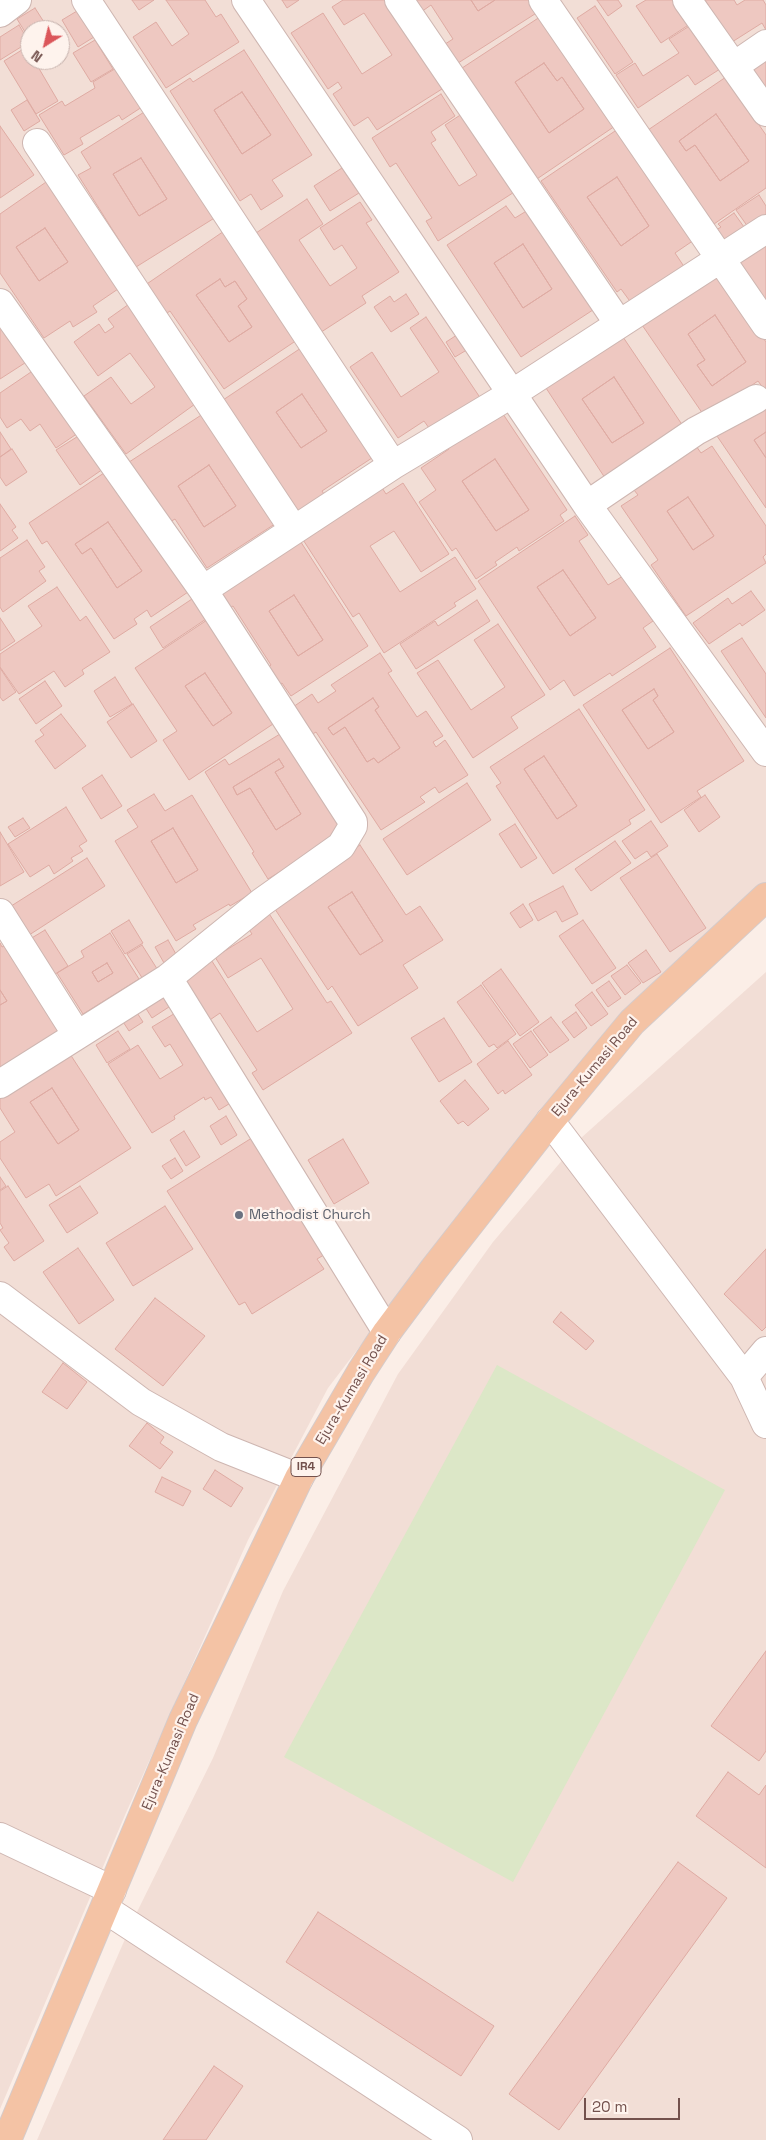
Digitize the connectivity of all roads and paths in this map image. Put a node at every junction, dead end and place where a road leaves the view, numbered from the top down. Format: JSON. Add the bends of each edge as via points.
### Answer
{"nodes":[{"id":1,"x":18,"y":0,"type":"edge"},
{"id":2,"x":86,"y":0,"type":"edge"},
{"id":3,"x":246,"y":0,"type":"edge"},
{"id":4,"x":399,"y":0,"type":"edge"},
{"id":5,"x":543,"y":0,"type":"edge"},
{"id":6,"x":686,"y":0,"type":"edge"},
{"id":7,"x":0,"y":13,"type":"edge"},
{"id":8,"x":766,"y":44,"type":"edge"},
{"id":9,"x":734,"y":66,"type":"junction"},
{"id":10,"x":766,"y":112,"type":"edge"},
{"id":11,"x":37,"y":143,"type":"dead end"},
{"id":12,"x":766,"y":229,"type":"edge"},
{"id":13,"x":720,"y":258,"type":"junction"},
{"id":14,"x":0,"y":303,"type":"edge"},
{"id":15,"x":619,"y":324,"type":"junction"},
{"id":16,"x":766,"y":325,"type":"edge"},
{"id":17,"x":513,"y":393,"type":"junction"},
{"id":18,"x":756,"y":399,"type":"dead end"},
{"id":19,"x":393,"y":465,"type":"junction"},
{"id":20,"x":587,"y":504,"type":"junction"},
{"id":21,"x":294,"y":530,"type":"junction"},
{"id":22,"x":203,"y":590,"type":"junction"},
{"id":23,"x":766,"y":752,"type":"edge"},
{"id":24,"x":766,"y":897,"type":"edge"},
{"id":25,"x":0,"y":913,"type":"edge"},
{"id":26,"x":168,"y":978,"type":"junction"},
{"id":27,"x":76,"y":1035,"type":"junction"},
{"id":28,"x":0,"y":1084,"type":"edge"},
{"id":29,"x":550,"y":1121,"type":"junction"},
{"id":30,"x":0,"y":1296,"type":"edge"},
{"id":31,"x":387,"y":1332,"type":"junction"},
{"id":32,"x":766,"y":1351,"type":"edge"},
{"id":33,"x":744,"y":1377,"type":"junction"},
{"id":34,"x":766,"y":1424,"type":"edge"},
{"id":35,"x":299,"y":1478,"type":"junction"},
{"id":36,"x":0,"y":1838,"type":"edge"},
{"id":37,"x":108,"y":1899,"type":"junction"},
{"id":38,"x":8,"y":2140,"type":"edge"},
{"id":39,"x":458,"y":2140,"type":"edge"}],
"edges":[{"from":1,"to":7,"type":"street"},
{"from":2,"to":19,"type":"street"},
{"from":3,"to":17,"type":"street"},
{"from":4,"to":15,"type":"street"},
{"from":5,"to":13,"type":"street"},
{"from":6,"to":9,"type":"street"},
{"from":8,"to":9,"type":"street"},
{"from":9,"to":10,"type":"street"},
{"from":11,"to":21,"type":"street"},
{"from":12,"to":13,"type":"street"},
{"from":13,"to":15,"type":"street"},
{"from":13,"to":16,"type":"street"},
{"from":14,"to":22,"type":"street"},
{"from":15,"to":17,"type":"street"},
{"from":17,"to":19,"type":"street"},
{"from":17,"to":20,"type":"street"},
{"from":18,"to":20,"type":"street","via":[[696,431]]},
{"from":19,"to":21,"type":"street"},
{"from":20,"to":23,"type":"street"},
{"from":21,"to":22,"type":"street"},
{"from":22,"to":26,"type":"street","via":[[353,826],[341,846],[262,902]]},
{"from":24,"to":29,"type":"main road","name":"Ejura-Kumasi Road","number":"IR4","via":[[632,1022]]},
{"from":25,"to":27,"type":"street"},
{"from":26,"to":27,"type":"street"},
{"from":26,"to":31,"type":"street"},
{"from":27,"to":28,"type":"street"},
{"from":29,"to":31,"type":"main road","name":"Ejura-Kumasi Road","number":"IR4"},
{"from":29,"to":33,"type":"street"},
{"from":30,"to":35,"type":"street","via":[[141,1402],[221,1447]]},
{"from":31,"to":35,"type":"main road","name":"Ejura-Kumasi Road","number":"IR4"},
{"from":32,"to":33,"type":"street"},
{"from":33,"to":34,"type":"street"},
{"from":35,"to":37,"type":"main road","name":"Ejura-Kumasi Road","number":"IR4","via":[[184,1720]]},
{"from":36,"to":37,"type":"street"},
{"from":37,"to":38,"type":"main road","name":"Ejura-Kumasi Road","number":"IR4"},
{"from":37,"to":39,"type":"street"}]}
